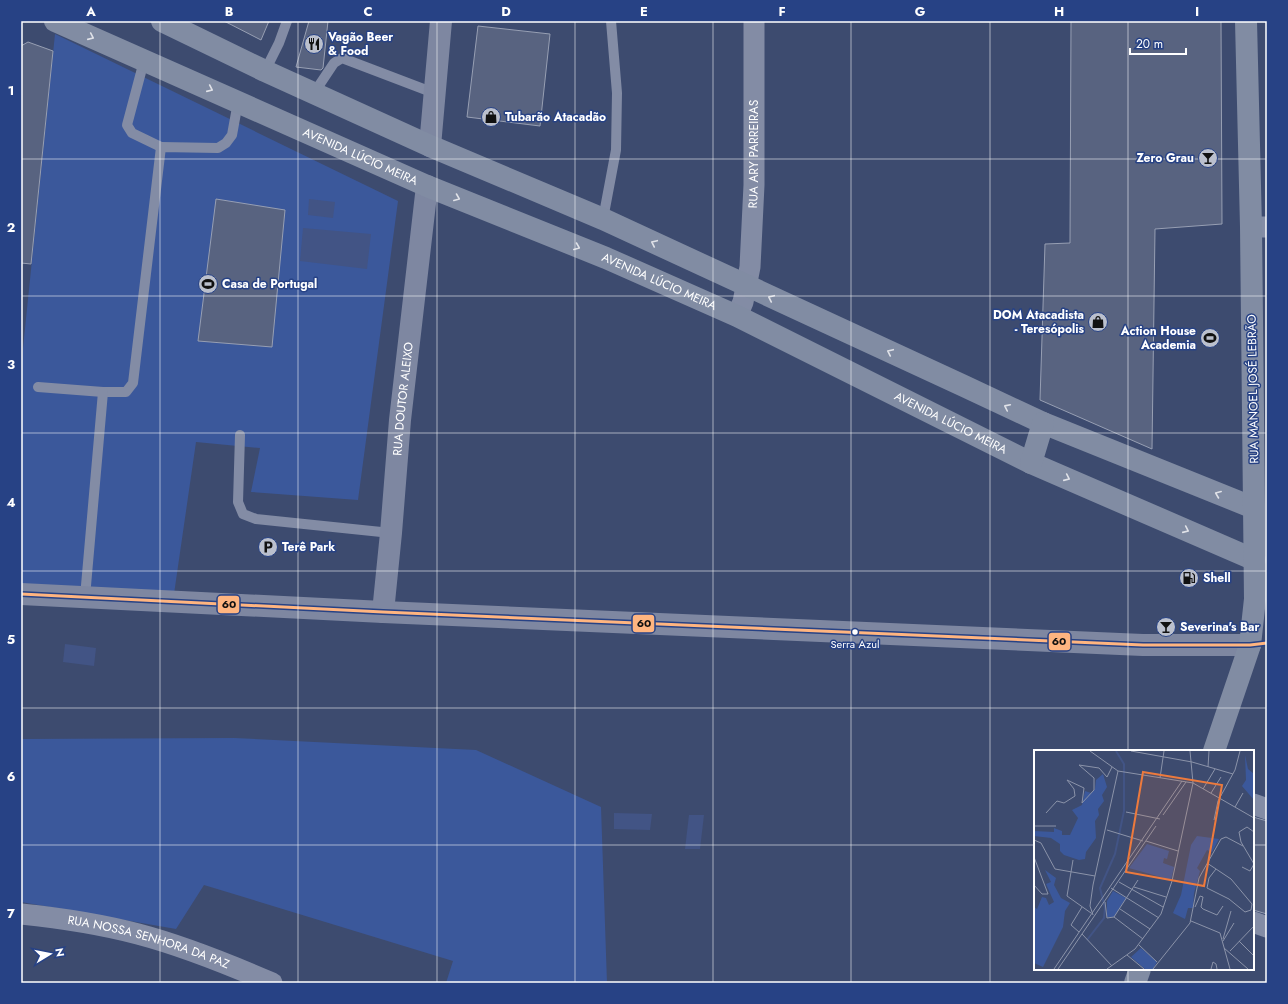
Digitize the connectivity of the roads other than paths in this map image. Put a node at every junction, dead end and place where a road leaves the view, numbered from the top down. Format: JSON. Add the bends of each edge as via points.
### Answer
{"nodes":[{"id":1,"x":55,"y":21,"type":"edge"},
{"id":2,"x":162,"y":21,"type":"edge"},
{"id":3,"x":287,"y":21,"type":"edge"},
{"id":4,"x":441,"y":21,"type":"edge"},
{"id":5,"x":611,"y":21,"type":"edge"},
{"id":6,"x":754,"y":21,"type":"edge"},
{"id":7,"x":1246,"y":21,"type":"edge"},
{"id":8,"x":144,"y":61,"type":"junction"},
{"id":9,"x":265,"y":72,"type":"junction"},
{"id":10,"x":434,"y":93,"type":"junction"},
{"id":11,"x":314,"y":94,"type":"junction"},
{"id":12,"x":238,"y":102,"type":"junction"},
{"id":13,"x":161,"y":146,"type":"junction"},
{"id":14,"x":430,"y":146,"type":"junction"},
{"id":15,"x":427,"y":186,"type":"junction"},
{"id":16,"x":603,"y":219,"type":"junction"},
{"id":17,"x":1259,"y":227,"type":"edge"},
{"id":18,"x":747,"y":286,"type":"junction"},
{"id":19,"x":737,"y":316,"type":"junction"},
{"id":20,"x":38,"y":387,"type":"dead end"},
{"id":21,"x":103,"y":392,"type":"junction"},
{"id":22,"x":1043,"y":423,"type":"junction"},
{"id":23,"x":240,"y":435,"type":"dead end"},
{"id":24,"x":1031,"y":463,"type":"junction"},
{"id":25,"x":1254,"y":508,"type":"junction"},
{"id":26,"x":391,"y":533,"type":"junction"},
{"id":27,"x":1255,"y":560,"type":"junction"},
{"id":28,"x":21,"y":594,"type":"edge"},
{"id":29,"x":85,"y":597,"type":"junction"},
{"id":30,"x":383,"y":612,"type":"junction"},
{"id":31,"x":1259,"y":644,"type":"edge"},
{"id":32,"x":1214,"y":750,"type":"edge"},
{"id":33,"x":1254,"y":804,"type":"edge"},
{"id":34,"x":1267,"y":809,"type":"edge"},
{"id":35,"x":21,"y":914,"type":"edge"},
{"id":36,"x":1254,"y":922,"type":"edge"},
{"id":37,"x":1267,"y":927,"type":"edge"},
{"id":38,"x":1140,"y":970,"type":"edge"},
{"id":39,"x":272,"y":983,"type":"edge"},
{"id":40,"x":1135,"y":983,"type":"edge"}],
"edges":[{"from":1,"to":8,"type":"main road","name":"AVENIDA LÚCIO MEIRA","one_way":true},
{"from":2,"to":9,"type":"main road"},
{"from":3,"to":9,"type":"lane"},
{"from":4,"to":10,"type":"main road"},
{"from":5,"to":16,"type":"lane","via":[[617,93],[616,150]]},
{"from":6,"to":18,"type":"street","name":"RUA ARY PARREIRAS","via":[[754,185]]},
{"from":7,"to":17,"type":"main road","name":"RUA MANOEL JOSÉ LEBRÃO"},
{"from":8,"to":12,"type":"main road","name":"AVENIDA LÚCIO MEIRA","one_way":true},
{"from":8,"to":13,"type":"lane","via":[[127,125],[132,133]]},
{"from":9,"to":11,"type":"main road"},
{"from":10,"to":11,"type":"lane","via":[[342,58],[334,63]]},
{"from":10,"to":14,"type":"main road"},
{"from":11,"to":14,"type":"main road"},
{"from":12,"to":13,"type":"lane","via":[[232,136],[218,148]]},
{"from":12,"to":15,"type":"main road","name":"AVENIDA LÚCIO MEIRA"},
{"from":13,"to":21,"type":"lane","via":[[133,383],[126,392]]},
{"from":14,"to":16,"type":"main road"},
{"from":15,"to":19,"type":"main road","name":"AVENIDA LÚCIO MEIRA","one_way":true,"via":[[606,258]]},
{"from":15,"to":26,"type":"main road","name":"RUA DOUTOR ALEIXO","via":[[400,420]]},
{"from":18,"to":16,"type":"main road","one_way":true},
{"from":17,"to":25,"type":"main road","name":"RUA MANOEL JOSÉ LEBRÃO"},
{"from":18,"to":19,"type":"street","name":"RUA ARY PARREIRAS"},
{"from":22,"to":18,"type":"main road","one_way":true},
{"from":19,"to":24,"type":"main road","name":"AVENIDA LÚCIO MEIRA"},
{"from":20,"to":21,"type":"lane"},
{"from":21,"to":29,"type":"lane"},
{"from":22,"to":24,"type":"main road"},
{"from":25,"to":22,"type":"main road","one_way":true},
{"from":23,"to":26,"type":"lane","via":[[238,502],[242,514],[256,518]]},
{"from":24,"to":27,"type":"main road","name":"AVENIDA LÚCIO MEIRA","one_way":true},
{"from":25,"to":27,"type":"main road","name":"RUA MANOEL JOSÉ LEBRÃO"},
{"from":26,"to":30,"type":"main road","name":"RUA DOUTOR ALEIXO"},
{"from":27,"to":31,"type":"main road","name":"RUA MANOEL JOSÉ LEBRÃO"},
{"from":28,"to":29,"type":"main road"},
{"from":29,"to":30,"type":"main road"},
{"from":30,"to":31,"type":"main road","via":[[1143,645]]},
{"from":31,"to":32,"type":"main road","name":"RUA MANOEL JOSÉ LEBRÃO"},
{"from":33,"to":34,"type":"street"},
{"from":35,"to":39,"type":"street","name":"RUA NOSSA SENHORA DA PAZ","via":[[138,934],[218,961]]},
{"from":36,"to":37,"type":"street"},
{"from":38,"to":40,"type":"main road"}]}
